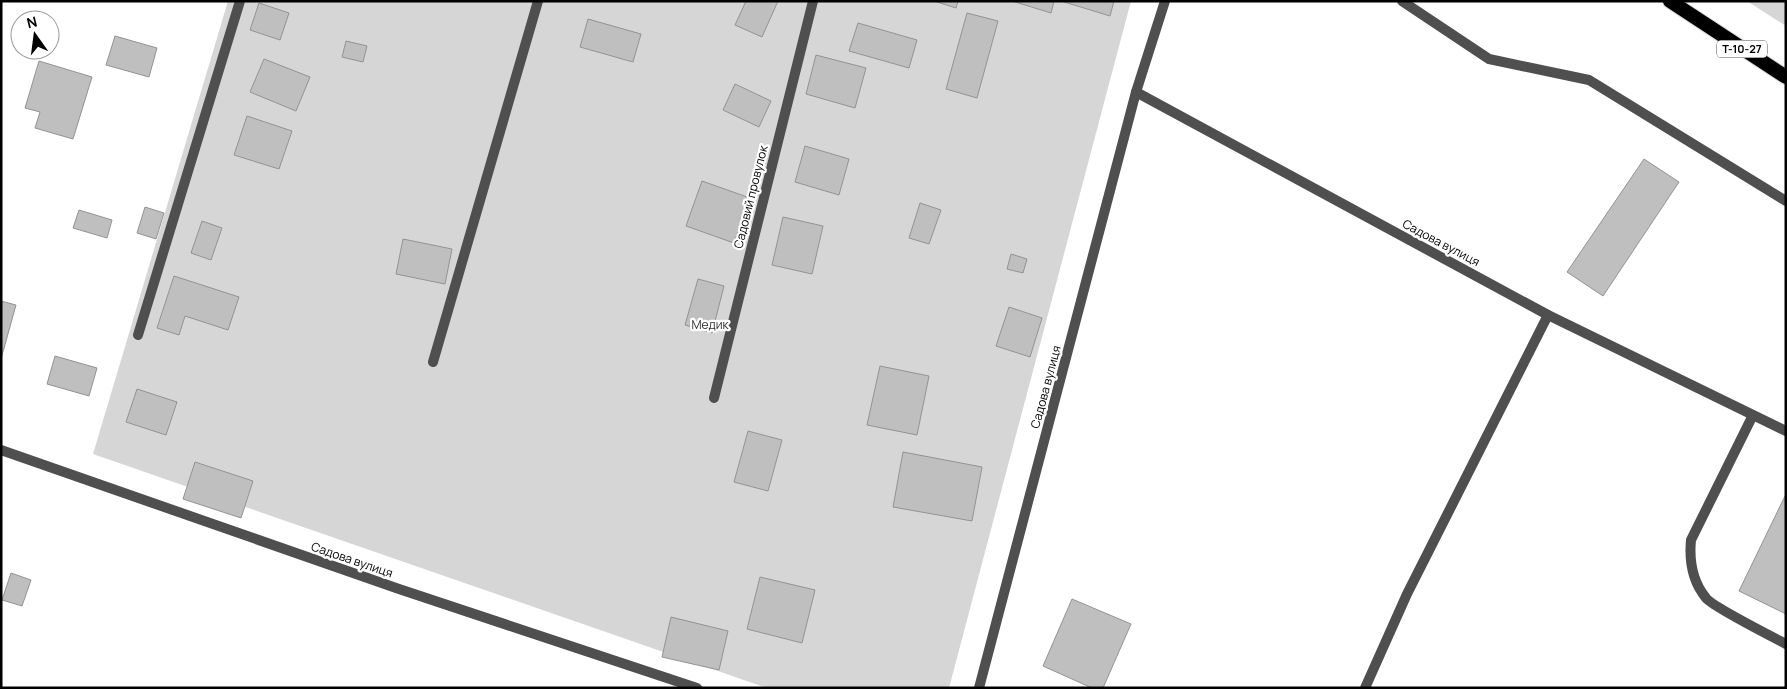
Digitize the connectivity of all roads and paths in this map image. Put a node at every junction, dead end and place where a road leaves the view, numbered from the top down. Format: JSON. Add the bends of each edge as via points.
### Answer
{"nodes":[{"id":1,"x":240,"y":1,"type":"edge"},
{"id":2,"x":538,"y":1,"type":"edge"},
{"id":3,"x":813,"y":1,"type":"edge"},
{"id":4,"x":1165,"y":1,"type":"edge"},
{"id":5,"x":1402,"y":1,"type":"edge"},
{"id":6,"x":1670,"y":1,"type":"edge"},
{"id":7,"x":1786,"y":77,"type":"edge"},
{"id":8,"x":1136,"y":92,"type":"junction"},
{"id":9,"x":1786,"y":200,"type":"edge"},
{"id":10,"x":1548,"y":315,"type":"junction"},
{"id":11,"x":138,"y":335,"type":"dead end"},
{"id":12,"x":434,"y":362,"type":"dead end"},
{"id":13,"x":714,"y":398,"type":"dead end"},
{"id":14,"x":1752,"y":417,"type":"junction"},
{"id":15,"x":1786,"y":431,"type":"edge"},
{"id":16,"x":1,"y":450,"type":"edge"},
{"id":17,"x":1786,"y":644,"type":"edge"},
{"id":18,"x":697,"y":688,"type":"edge"},
{"id":19,"x":979,"y":688,"type":"edge"},
{"id":20,"x":1365,"y":688,"type":"edge"}],
"edges":[{"from":1,"to":11,"type":"street"},
{"from":2,"to":12,"type":"street"},
{"from":3,"to":13,"type":"street","name":"Садовий провулок"},
{"from":4,"to":8,"type":"street","name":"Садова вулиця"},
{"from":5,"to":9,"type":"street","via":[[1490,59],[1589,80]]},
{"from":6,"to":7,"type":"highway","number":"Т-10-27"},
{"from":8,"to":10,"type":"street","name":"Садова вулиця"},
{"from":8,"to":19,"type":"street","name":"Садова вулиця"},
{"from":10,"to":14,"type":"street","name":"Садова вулиця"},
{"from":10,"to":20,"type":"street","via":[[1407,594]]},
{"from":14,"to":15,"type":"street","name":"Садова вулиця"},
{"from":14,"to":17,"type":"street","via":[[1691,540],[1689,557],[1693,576],[1706,599]]},
{"from":16,"to":18,"type":"street","name":"Садова вулиця","via":[[399,589]]}]}
